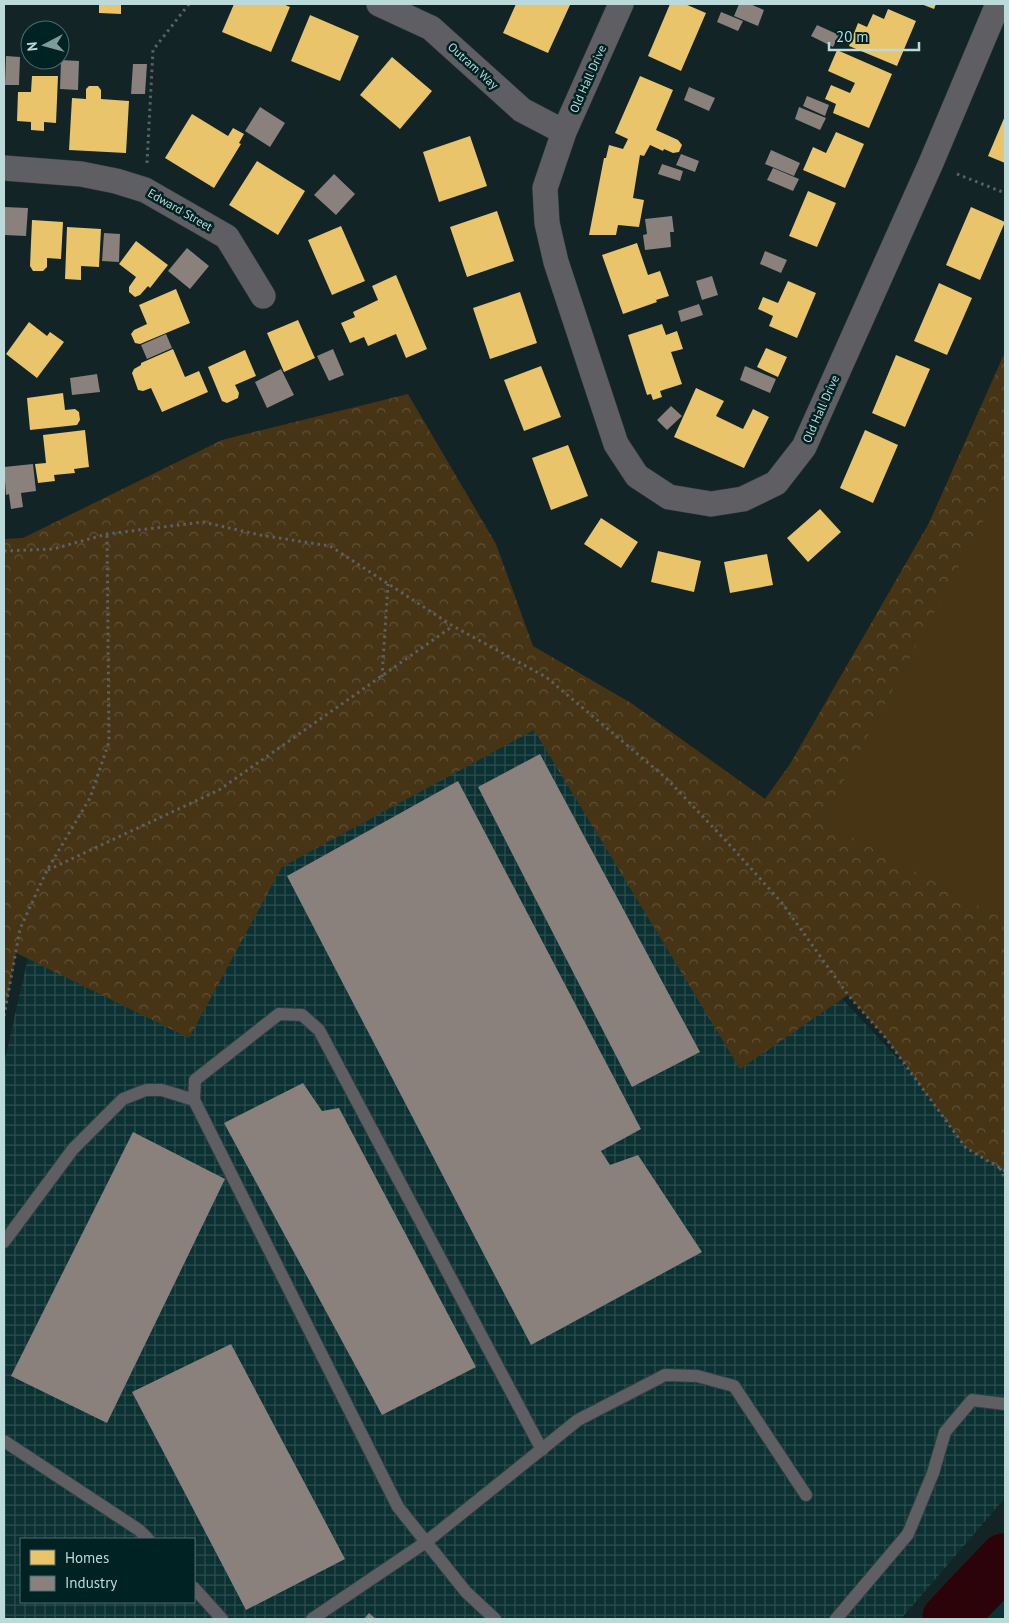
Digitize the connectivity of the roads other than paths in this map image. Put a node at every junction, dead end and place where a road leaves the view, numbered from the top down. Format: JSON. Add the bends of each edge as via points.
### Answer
{"nodes":[{"id":1,"x":380,"y":4,"type":"edge"},
{"id":2,"x":621,"y":4,"type":"edge"},
{"id":3,"x":998,"y":4,"type":"edge"},
{"id":4,"x":564,"y":132,"type":"junction"},
{"id":5,"x":4,"y":168,"type":"edge"},
{"id":6,"x":263,"y":296,"type":"dead end"},
{"id":7,"x":194,"y":1100,"type":"junction"},
{"id":8,"x":4,"y":1242,"type":"edge"},
{"id":9,"x":1005,"y":1404,"type":"edge"},
{"id":10,"x":4,"y":1441,"type":"edge"},
{"id":11,"x":542,"y":1450,"type":"junction"},
{"id":12,"x":806,"y":1496,"type":"dead end"},
{"id":13,"x":147,"y":1538,"type":"edge"},
{"id":14,"x":426,"y":1542,"type":"junction"},
{"id":15,"x":195,"y":1589,"type":"edge"},
{"id":16,"x":222,"y":1619,"type":"edge"},
{"id":17,"x":312,"y":1619,"type":"edge"},
{"id":18,"x":495,"y":1619,"type":"edge"},
{"id":19,"x":836,"y":1619,"type":"edge"}],
"edges":[{"from":1,"to":4,"type":"street","name":"Outram Way","via":[[431,28],[522,110]]},
{"from":2,"to":4,"type":"street","name":"Old Hall Drive"},
{"from":3,"to":4,"type":"street","name":"Old Hall Drive","via":[[804,447],[776,483],[743,500],[712,504],[669,498],[637,476],[616,444],[556,262],[547,224],[546,188]]},
{"from":5,"to":6,"type":"street","name":"Edward Street","via":[[82,174],[146,190],[227,237]]},
{"from":7,"to":8,"type":"lane","via":[[162,1090],[146,1090],[123,1099],[73,1149]]},
{"from":7,"to":11,"type":"lane","via":[[195,1080],[279,1014],[302,1016],[319,1030]]},
{"from":7,"to":14,"type":"lane","via":[[398,1507]]},
{"from":9,"to":19,"type":"lane","via":[[972,1400],[945,1432],[933,1473],[908,1534]]},
{"from":10,"to":13,"type":"lane"},
{"from":11,"to":12,"type":"lane","via":[[578,1420],[665,1375],[698,1376],[734,1386]]},
{"from":11,"to":14,"type":"lane"},
{"from":14,"to":17,"type":"lane"},
{"from":14,"to":18,"type":"lane","via":[[466,1592]]},
{"from":15,"to":16,"type":"lane"}]}
